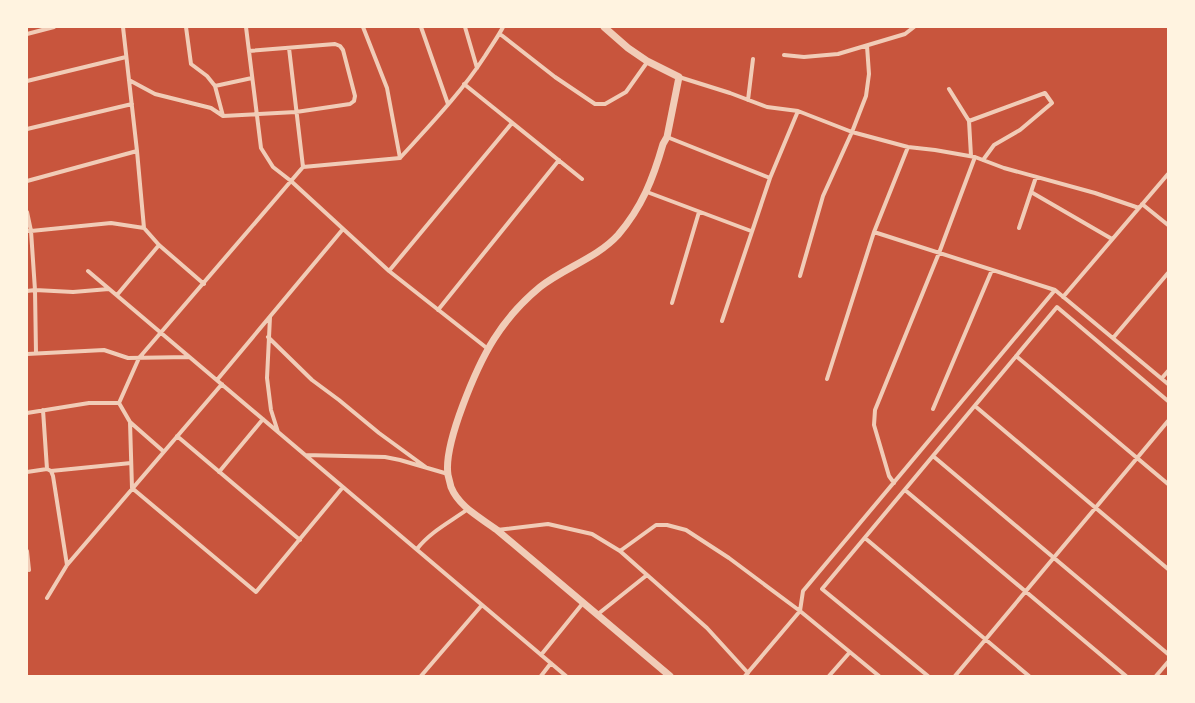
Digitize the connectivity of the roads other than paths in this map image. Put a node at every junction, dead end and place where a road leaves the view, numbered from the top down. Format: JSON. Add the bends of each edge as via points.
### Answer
{"nodes":[{"id":1,"x":54,"y":27,"type":"edge"},
{"id":2,"x":123,"y":27,"type":"edge"},
{"id":3,"x":186,"y":27,"type":"edge"},
{"id":4,"x":246,"y":27,"type":"edge"},
{"id":5,"x":363,"y":27,"type":"edge"},
{"id":6,"x":422,"y":27,"type":"edge"},
{"id":7,"x":465,"y":27,"type":"edge"},
{"id":8,"x":503,"y":27,"type":"edge"},
{"id":9,"x":604,"y":27,"type":"edge"},
{"id":10,"x":914,"y":27,"type":"edge"},
{"id":11,"x":27,"y":34,"type":"edge"},
{"id":12,"x":500,"y":34,"type":"junction"},
{"id":13,"x":867,"y":46,"type":"junction"},
{"id":14,"x":289,"y":48,"type":"junction"},
{"id":15,"x":249,"y":51,"type":"junction"},
{"id":16,"x":784,"y":55,"type":"dead end"},
{"id":17,"x":126,"y":57,"type":"junction"},
{"id":18,"x":753,"y":59,"type":"dead end"},
{"id":19,"x":648,"y":61,"type":"junction"},
{"id":20,"x":477,"y":68,"type":"junction"},
{"id":21,"x":679,"y":77,"type":"junction"},
{"id":22,"x":252,"y":78,"type":"junction"},
{"id":23,"x":129,"y":80,"type":"junction"},
{"id":24,"x":27,"y":81,"type":"edge"},
{"id":25,"x":464,"y":84,"type":"junction"},
{"id":26,"x":215,"y":86,"type":"junction"},
{"id":27,"x":949,"y":89,"type":"dead end"},
{"id":28,"x":748,"y":100,"type":"junction"},
{"id":29,"x":132,"y":104,"type":"junction"},
{"id":30,"x":448,"y":104,"type":"junction"},
{"id":31,"x":798,"y":111,"type":"junction"},
{"id":32,"x":296,"y":112,"type":"junction"},
{"id":33,"x":257,"y":114,"type":"junction"},
{"id":34,"x":223,"y":116,"type":"junction"},
{"id":35,"x":969,"y":121,"type":"junction"},
{"id":36,"x":512,"y":123,"type":"junction"},
{"id":37,"x":27,"y":129,"type":"edge"},
{"id":38,"x":852,"y":132,"type":"junction"},
{"id":39,"x":667,"y":138,"type":"junction"},
{"id":40,"x":908,"y":146,"type":"junction"},
{"id":41,"x":137,"y":151,"type":"junction"},
{"id":42,"x":973,"y":157,"type":"junction"},
{"id":43,"x":400,"y":158,"type":"junction"},
{"id":44,"x":559,"y":160,"type":"junction"},
{"id":45,"x":983,"y":160,"type":"junction"},
{"id":46,"x":303,"y":167,"type":"junction"},
{"id":47,"x":1168,"y":174,"type":"edge"},
{"id":48,"x":770,"y":178,"type":"junction"},
{"id":49,"x":1036,"y":178,"type":"junction"},
{"id":50,"x":582,"y":179,"type":"dead end"},
{"id":51,"x":27,"y":180,"type":"edge"},
{"id":52,"x":291,"y":181,"type":"junction"},
{"id":53,"x":647,"y":192,"type":"junction"},
{"id":54,"x":1032,"y":192,"type":"junction"},
{"id":55,"x":1142,"y":204,"type":"junction"},
{"id":56,"x":1139,"y":208,"type":"junction"},
{"id":57,"x":27,"y":212,"type":"edge"},
{"id":58,"x":699,"y":212,"type":"junction"},
{"id":59,"x":1168,"y":225,"type":"edge"},
{"id":60,"x":144,"y":228,"type":"junction"},
{"id":61,"x":1019,"y":228,"type":"dead end"},
{"id":62,"x":343,"y":230,"type":"junction"},
{"id":63,"x":29,"y":231,"type":"edge"},
{"id":64,"x":752,"y":232,"type":"junction"},
{"id":65,"x":874,"y":232,"type":"junction"},
{"id":66,"x":1112,"y":239,"type":"junction"},
{"id":67,"x":159,"y":245,"type":"junction"},
{"id":68,"x":939,"y":253,"type":"junction"},
{"id":69,"x":992,"y":270,"type":"junction"},
{"id":70,"x":88,"y":271,"type":"dead end"},
{"id":71,"x":389,"y":271,"type":"junction"},
{"id":72,"x":1168,"y":273,"type":"edge"},
{"id":73,"x":800,"y":276,"type":"dead end"},
{"id":74,"x":204,"y":284,"type":"junction"},
{"id":75,"x":109,"y":289,"type":"junction"},
{"id":76,"x":35,"y":290,"type":"junction"},
{"id":77,"x":1055,"y":290,"type":"junction"},
{"id":78,"x":27,"y":291,"type":"edge"},
{"id":79,"x":117,"y":295,"type":"junction"},
{"id":80,"x":1063,"y":297,"type":"junction"},
{"id":81,"x":672,"y":303,"type":"dead end"},
{"id":82,"x":438,"y":310,"type":"junction"},
{"id":83,"x":270,"y":316,"type":"junction"},
{"id":84,"x":722,"y":321,"type":"dead end"},
{"id":85,"x":161,"y":333,"type":"junction"},
{"id":86,"x":268,"y":337,"type":"junction"},
{"id":87,"x":1113,"y":338,"type":"junction"},
{"id":88,"x":488,"y":349,"type":"junction"},
{"id":89,"x":36,"y":353,"type":"junction"},
{"id":90,"x":27,"y":354,"type":"edge"},
{"id":91,"x":1016,"y":356,"type":"junction"},
{"id":92,"x":190,"y":357,"type":"junction"},
{"id":93,"x":139,"y":358,"type":"junction"},
{"id":94,"x":1168,"y":371,"type":"edge"},
{"id":95,"x":827,"y":378,"type":"dead end"},
{"id":96,"x":1162,"y":378,"type":"junction"},
{"id":97,"x":217,"y":380,"type":"junction"},
{"id":98,"x":222,"y":384,"type":"junction"},
{"id":99,"x":1168,"y":384,"type":"edge"},
{"id":100,"x":1168,"y":401,"type":"edge"},
{"id":101,"x":119,"y":403,"type":"junction"},
{"id":102,"x":975,"y":406,"type":"junction"},
{"id":103,"x":933,"y":409,"type":"dead end"},
{"id":104,"x":43,"y":410,"type":"junction"},
{"id":105,"x":27,"y":413,"type":"edge"},
{"id":106,"x":263,"y":419,"type":"junction"},
{"id":107,"x":1168,"y":421,"type":"edge"},
{"id":108,"x":130,"y":422,"type":"junction"},
{"id":109,"x":278,"y":432,"type":"junction"},
{"id":110,"x":177,"y":436,"type":"junction"},
{"id":111,"x":163,"y":451,"type":"junction"},
{"id":112,"x":305,"y":455,"type":"junction"},
{"id":113,"x":933,"y":456,"type":"junction"},
{"id":114,"x":1137,"y":458,"type":"junction"},
{"id":115,"x":131,"y":464,"type":"junction"},
{"id":116,"x":427,"y":468,"type":"junction"},
{"id":117,"x":49,"y":470,"type":"junction"},
{"id":118,"x":27,"y":472,"type":"edge"},
{"id":119,"x":219,"y":472,"type":"junction"},
{"id":120,"x":448,"y":474,"type":"junction"},
{"id":121,"x":894,"y":483,"type":"junction"},
{"id":122,"x":1168,"y":484,"type":"edge"},
{"id":123,"x":343,"y":487,"type":"junction"},
{"id":124,"x":132,"y":488,"type":"junction"},
{"id":125,"x":905,"y":490,"type":"junction"},
{"id":126,"x":1096,"y":508,"type":"junction"},
{"id":127,"x":468,"y":509,"type":"junction"},
{"id":128,"x":497,"y":530,"type":"junction"},
{"id":129,"x":865,"y":538,"type":"junction"},
{"id":130,"x":300,"y":540,"type":"junction"},
{"id":131,"x":417,"y":549,"type":"junction"},
{"id":132,"x":27,"y":551,"type":"edge"},
{"id":133,"x":620,"y":551,"type":"junction"},
{"id":134,"x":1054,"y":558,"type":"junction"},
{"id":135,"x":67,"y":564,"type":"junction"},
{"id":136,"x":1168,"y":568,"type":"edge"},
{"id":137,"x":29,"y":570,"type":"dead end"},
{"id":138,"x":647,"y":575,"type":"junction"},
{"id":139,"x":1026,"y":592,"type":"junction"},
{"id":140,"x":47,"y":598,"type":"dead end"},
{"id":141,"x":583,"y":603,"type":"junction"},
{"id":142,"x":482,"y":605,"type":"junction"},
{"id":143,"x":800,"y":611,"type":"junction"},
{"id":144,"x":598,"y":614,"type":"junction"},
{"id":145,"x":986,"y":640,"type":"junction"},
{"id":146,"x":850,"y":652,"type":"junction"},
{"id":147,"x":1168,"y":654,"type":"edge"},
{"id":148,"x":541,"y":655,"type":"junction"},
{"id":149,"x":1168,"y":662,"type":"edge"},
{"id":150,"x":551,"y":663,"type":"junction"},
{"id":151,"x":747,"y":675,"type":"edge"},
{"id":152,"x":421,"y":676,"type":"edge"},
{"id":153,"x":541,"y":676,"type":"edge"},
{"id":154,"x":566,"y":676,"type":"edge"},
{"id":155,"x":670,"y":676,"type":"edge"},
{"id":156,"x":830,"y":676,"type":"edge"},
{"id":157,"x":879,"y":676,"type":"edge"},
{"id":158,"x":928,"y":676,"type":"edge"},
{"id":159,"x":955,"y":676,"type":"edge"},
{"id":160,"x":1029,"y":676,"type":"edge"},
{"id":161,"x":1126,"y":676,"type":"edge"},
{"id":162,"x":1156,"y":676,"type":"edge"}],
"edges":[{"from":1,"to":11,"type":"street"},
{"from":2,"to":17,"type":"street"},
{"from":3,"to":26,"type":"street","via":[[191,64]]},
{"from":4,"to":15,"type":"street"},
{"from":5,"to":43,"type":"street","via":[[387,88]]},
{"from":6,"to":30,"type":"street"},
{"from":7,"to":20,"type":"street"},
{"from":8,"to":12,"type":"street"},
{"from":9,"to":19,"type":"street"},
{"from":10,"to":13,"type":"street","via":[[904,34]]},
{"from":12,"to":19,"type":"street","via":[[554,77],[595,104],[605,104],[626,92]]},
{"from":12,"to":20,"type":"street"},
{"from":13,"to":16,"type":"street","via":[[838,54],[804,57]]},
{"from":13,"to":38,"type":"street","via":[[869,74],[866,96]]},
{"from":14,"to":15,"type":"street"},
{"from":14,"to":32,"type":"street"},
{"from":14,"to":32,"type":"street","via":[[335,44],[340,46],[355,96],[350,104]]},
{"from":15,"to":22,"type":"street"},
{"from":17,"to":23,"type":"street"},
{"from":17,"to":24,"type":"street"},
{"from":18,"to":28,"type":"street"},
{"from":19,"to":21,"type":"street"},
{"from":20,"to":25,"type":"street"},
{"from":21,"to":28,"type":"street"},
{"from":21,"to":39,"type":"street"},
{"from":22,"to":26,"type":"street"},
{"from":22,"to":33,"type":"street"},
{"from":23,"to":29,"type":"street"},
{"from":23,"to":34,"type":"street","via":[[155,94],[211,108]]},
{"from":25,"to":30,"type":"street"},
{"from":25,"to":36,"type":"street"},
{"from":26,"to":34,"type":"street"},
{"from":27,"to":35,"type":"street"},
{"from":28,"to":31,"type":"street","via":[[767,107]]},
{"from":29,"to":37,"type":"street"},
{"from":29,"to":41,"type":"street"},
{"from":30,"to":43,"type":"street"},
{"from":31,"to":38,"type":"street"},
{"from":31,"to":48,"type":"street"},
{"from":32,"to":33,"type":"street"},
{"from":32,"to":46,"type":"street"},
{"from":33,"to":34,"type":"street"},
{"from":33,"to":52,"type":"street","via":[[261,148],[273,166]]},
{"from":35,"to":42,"type":"street"},
{"from":35,"to":45,"type":"street","via":[[1045,93],[1052,103],[1020,130],[994,144]]},
{"from":36,"to":44,"type":"street"},
{"from":36,"to":71,"type":"street"},
{"from":38,"to":40,"type":"street"},
{"from":38,"to":73,"type":"street","via":[[823,196]]},
{"from":39,"to":48,"type":"street"},
{"from":39,"to":53,"type":"street"},
{"from":40,"to":42,"type":"street"},
{"from":40,"to":65,"type":"street"},
{"from":41,"to":51,"type":"street"},
{"from":41,"to":60,"type":"street"},
{"from":42,"to":45,"type":"street"},
{"from":42,"to":68,"type":"street"},
{"from":43,"to":46,"type":"street"},
{"from":44,"to":50,"type":"street"},
{"from":44,"to":82,"type":"street"},
{"from":45,"to":49,"type":"street"},
{"from":46,"to":52,"type":"street"},
{"from":47,"to":55,"type":"street"},
{"from":48,"to":64,"type":"street"},
{"from":49,"to":54,"type":"street"},
{"from":49,"to":56,"type":"street","via":[[1095,193]]},
{"from":52,"to":62,"type":"street"},
{"from":52,"to":74,"type":"street"},
{"from":53,"to":58,"type":"street"},
{"from":53,"to":88,"type":"street","via":[[617,236],[605,247],[540,287],[521,305]]},
{"from":54,"to":61,"type":"street"},
{"from":54,"to":66,"type":"street"},
{"from":55,"to":56,"type":"street"},
{"from":55,"to":59,"type":"street"},
{"from":56,"to":66,"type":"street"},
{"from":57,"to":63,"type":"street"},
{"from":58,"to":64,"type":"street"},
{"from":58,"to":81,"type":"street"},
{"from":60,"to":63,"type":"street","via":[[111,223]]},
{"from":60,"to":67,"type":"street"},
{"from":62,"to":71,"type":"street"},
{"from":62,"to":83,"type":"street"},
{"from":63,"to":76,"type":"street"},
{"from":64,"to":84,"type":"street"},
{"from":65,"to":68,"type":"street"},
{"from":65,"to":95,"type":"street"},
{"from":66,"to":80,"type":"street"},
{"from":67,"to":74,"type":"street"},
{"from":67,"to":79,"type":"street"},
{"from":68,"to":69,"type":"street"},
{"from":68,"to":121,"type":"street","via":[[875,410],[874,425],[889,476]]},
{"from":69,"to":77,"type":"street"},
{"from":69,"to":103,"type":"street"},
{"from":70,"to":75,"type":"street"},
{"from":71,"to":82,"type":"street"},
{"from":72,"to":87,"type":"street"},
{"from":74,"to":85,"type":"street"},
{"from":75,"to":76,"type":"street","via":[[73,292]]},
{"from":75,"to":79,"type":"street"},
{"from":76,"to":78,"type":"street"},
{"from":76,"to":89,"type":"street"},
{"from":77,"to":80,"type":"street"},
{"from":77,"to":121,"type":"street"},
{"from":79,"to":85,"type":"street"},
{"from":80,"to":87,"type":"street"},
{"from":82,"to":88,"type":"street"},
{"from":83,"to":86,"type":"street"},
{"from":83,"to":97,"type":"street"},
{"from":85,"to":92,"type":"street"},
{"from":85,"to":93,"type":"street"},
{"from":86,"to":109,"type":"street","via":[[268,395]]},
{"from":86,"to":116,"type":"street","via":[[312,380]]},
{"from":87,"to":96,"type":"street"},
{"from":88,"to":120,"type":"street","via":[[471,384],[457,423],[448,458]]},
{"from":89,"to":90,"type":"street"},
{"from":89,"to":93,"type":"street","via":[[104,350],[128,358]]},
{"from":91,"to":100,"type":"street","via":[[1057,307]]},
{"from":91,"to":102,"type":"street"},
{"from":91,"to":114,"type":"street"},
{"from":92,"to":93,"type":"street"},
{"from":92,"to":97,"type":"street"},
{"from":93,"to":101,"type":"street"},
{"from":94,"to":96,"type":"street"},
{"from":96,"to":99,"type":"street"},
{"from":97,"to":98,"type":"street"},
{"from":98,"to":106,"type":"street"},
{"from":98,"to":110,"type":"street"},
{"from":101,"to":104,"type":"street","via":[[89,403]]},
{"from":101,"to":108,"type":"street"},
{"from":102,"to":113,"type":"street"},
{"from":102,"to":126,"type":"street"},
{"from":104,"to":105,"type":"street"},
{"from":104,"to":117,"type":"street"},
{"from":106,"to":109,"type":"street"},
{"from":106,"to":119,"type":"street"},
{"from":107,"to":114,"type":"street"},
{"from":108,"to":111,"type":"street"},
{"from":108,"to":115,"type":"street"},
{"from":109,"to":112,"type":"street"},
{"from":110,"to":111,"type":"street"},
{"from":110,"to":119,"type":"street"},
{"from":111,"to":124,"type":"street"},
{"from":112,"to":116,"type":"street","via":[[385,457]]},
{"from":112,"to":123,"type":"street"},
{"from":113,"to":125,"type":"street"},
{"from":113,"to":134,"type":"street"},
{"from":114,"to":122,"type":"street"},
{"from":114,"to":126,"type":"street"},
{"from":115,"to":117,"type":"street"},
{"from":115,"to":124,"type":"street"},
{"from":116,"to":120,"type":"street"},
{"from":117,"to":118,"type":"street"},
{"from":117,"to":135,"type":"street","via":[[53,476]]},
{"from":119,"to":130,"type":"street"},
{"from":120,"to":127,"type":"street","via":[[457,498]]},
{"from":121,"to":143,"type":"street","via":[[803,591]]},
{"from":123,"to":130,"type":"street"},
{"from":123,"to":131,"type":"street"},
{"from":124,"to":130,"type":"street","via":[[256,592]]},
{"from":124,"to":135,"type":"street"},
{"from":125,"to":129,"type":"street"},
{"from":125,"to":139,"type":"street"},
{"from":126,"to":134,"type":"street"},
{"from":126,"to":136,"type":"street"},
{"from":127,"to":128,"type":"street"},
{"from":127,"to":131,"type":"street","via":[[423,541]]},
{"from":128,"to":133,"type":"street","via":[[548,524],[592,534]]},
{"from":128,"to":141,"type":"street"},
{"from":129,"to":145,"type":"street"},
{"from":129,"to":158,"type":"street","via":[[822,588]]},
{"from":131,"to":142,"type":"street"},
{"from":132,"to":137,"type":"street"},
{"from":133,"to":138,"type":"street"},
{"from":133,"to":143,"type":"street","via":[[656,525],[686,530],[729,558]]},
{"from":134,"to":139,"type":"street"},
{"from":134,"to":147,"type":"street"},
{"from":135,"to":140,"type":"street"},
{"from":138,"to":144,"type":"street"},
{"from":138,"to":151,"type":"street","via":[[707,628]]},
{"from":139,"to":145,"type":"street"},
{"from":139,"to":161,"type":"street"},
{"from":141,"to":144,"type":"street"},
{"from":141,"to":148,"type":"street"},
{"from":142,"to":148,"type":"street"},
{"from":142,"to":152,"type":"street"},
{"from":143,"to":146,"type":"street"},
{"from":143,"to":151,"type":"street"},
{"from":144,"to":155,"type":"street"},
{"from":145,"to":159,"type":"street"},
{"from":145,"to":160,"type":"street"},
{"from":146,"to":156,"type":"street"},
{"from":146,"to":157,"type":"street"},
{"from":148,"to":150,"type":"street"},
{"from":149,"to":162,"type":"street"},
{"from":150,"to":153,"type":"street"},
{"from":150,"to":154,"type":"street"}]}
